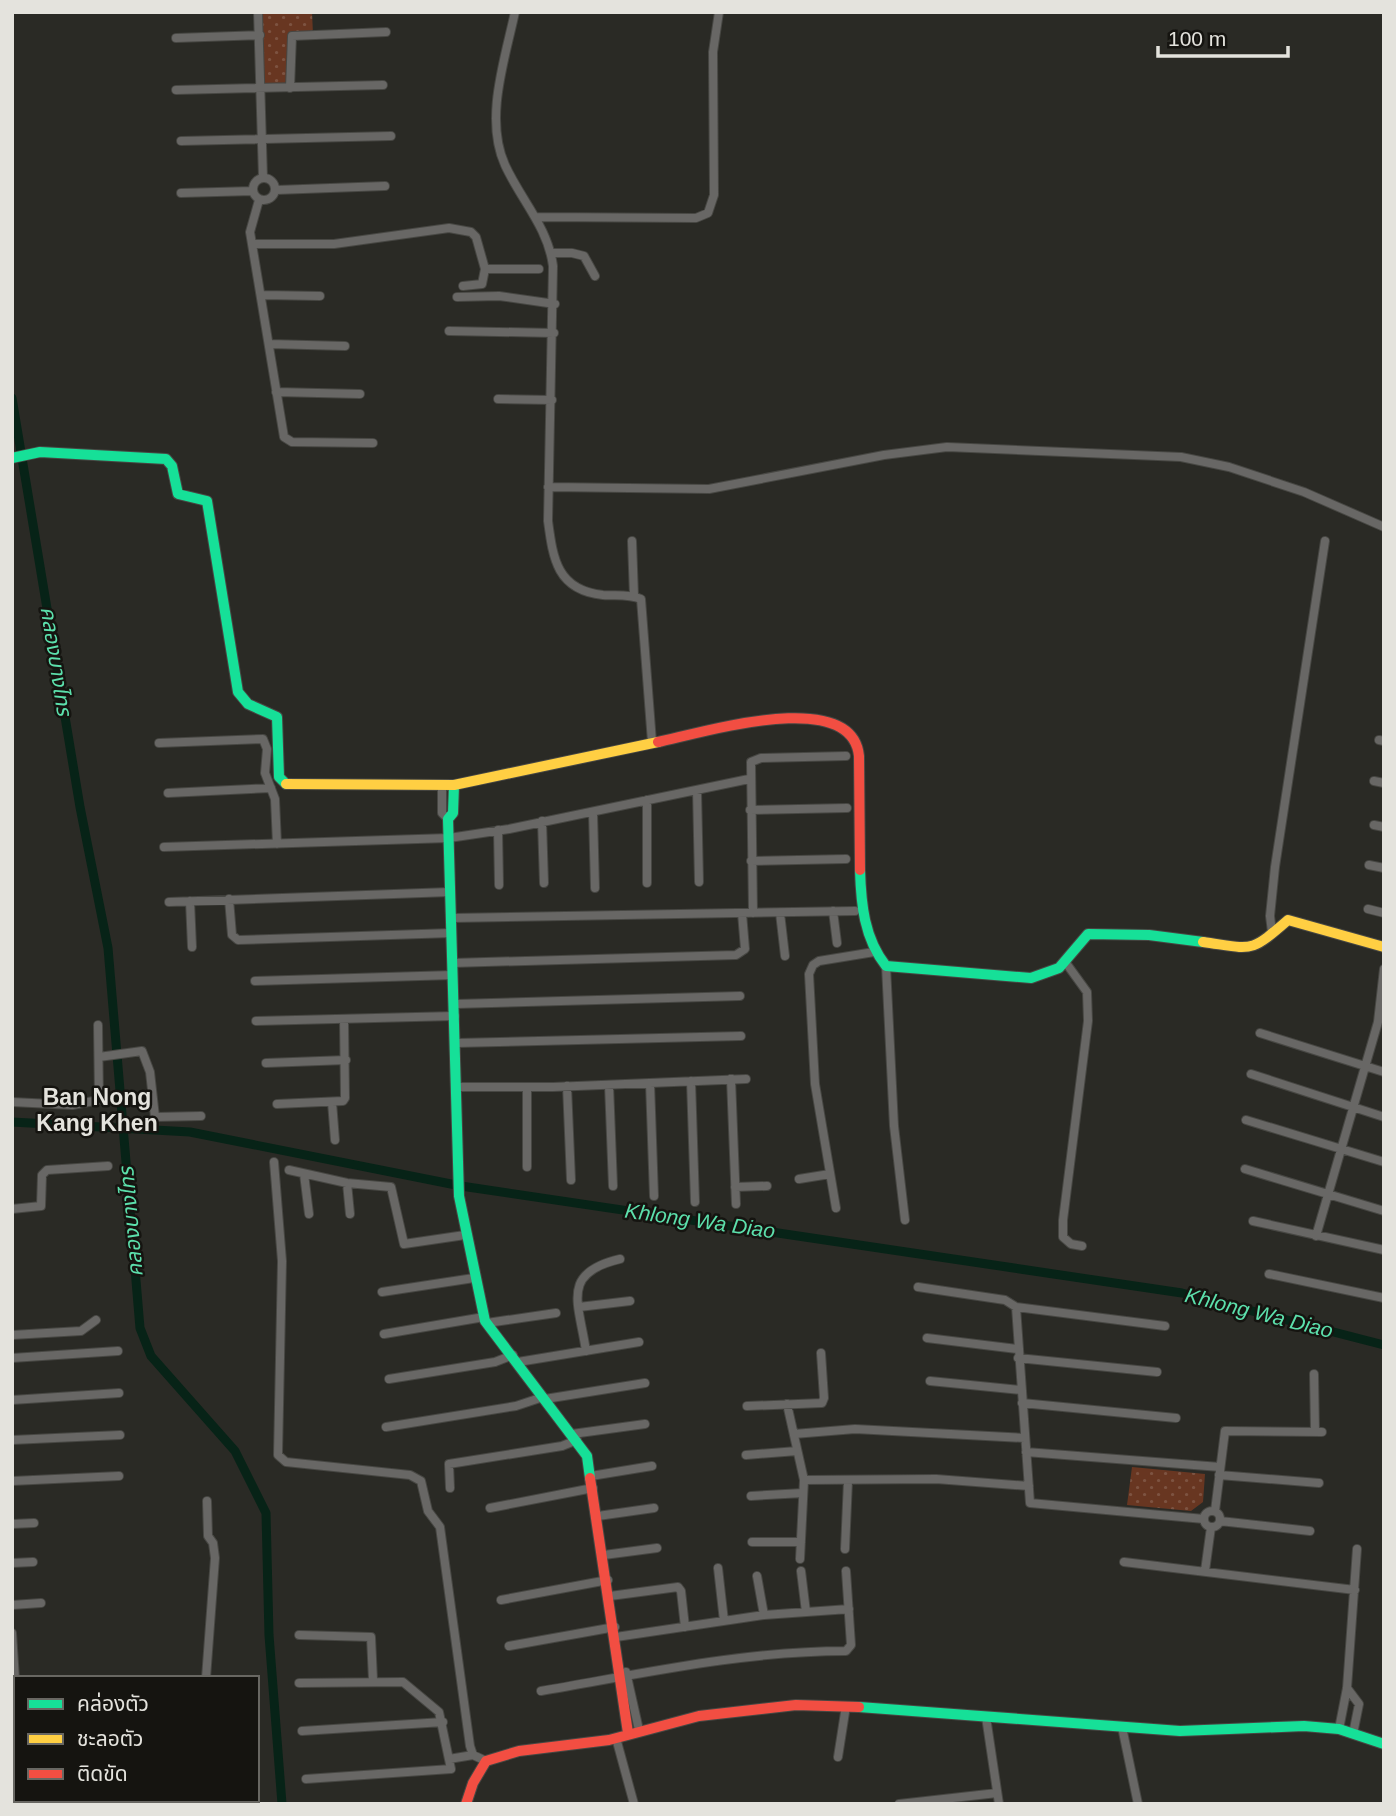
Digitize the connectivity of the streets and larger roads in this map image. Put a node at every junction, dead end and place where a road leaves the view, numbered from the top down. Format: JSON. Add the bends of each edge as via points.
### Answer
{"nodes":[{"id":1,"x":258,"y":12,"type":"edge"},
{"id":2,"x":514,"y":12,"type":"edge"},
{"id":3,"x":719,"y":12,"type":"edge"},
{"id":4,"x":386,"y":32,"type":"dead end"},
{"id":5,"x":260,"y":34,"type":"junction"},
{"id":6,"x":177,"y":38,"type":"dead end"},
{"id":7,"x":383,"y":85,"type":"dead end"},
{"id":8,"x":261,"y":88,"type":"junction"},
{"id":9,"x":290,"y":88,"type":"junction"},
{"id":10,"x":176,"y":90,"type":"dead end"},
{"id":11,"x":391,"y":136,"type":"dead end"},
{"id":12,"x":264,"y":140,"type":"junction"},
{"id":13,"x":181,"y":141,"type":"dead end"},
{"id":14,"x":263,"y":178,"type":"junction"},
{"id":15,"x":385,"y":186,"type":"dead end"},
{"id":16,"x":276,"y":190,"type":"junction"},
{"id":17,"x":253,"y":191,"type":"junction"},
{"id":18,"x":181,"y":193,"type":"dead end"},
{"id":19,"x":260,"y":200,"type":"junction"},
{"id":20,"x":536,"y":218,"type":"junction"},
{"id":21,"x":252,"y":244,"type":"junction"},
{"id":22,"x":552,"y":253,"type":"junction"},
{"id":23,"x":485,"y":269,"type":"junction"},
{"id":24,"x":538,"y":269,"type":"dead end"},
{"id":25,"x":596,"y":276,"type":"dead end"},
{"id":26,"x":463,"y":286,"type":"dead end"},
{"id":27,"x":262,"y":295,"type":"junction"},
{"id":28,"x":320,"y":296,"type":"dead end"},
{"id":29,"x":457,"y":297,"type":"dead end"},
{"id":30,"x":555,"y":304,"type":"junction"},
{"id":31,"x":449,"y":331,"type":"dead end"},
{"id":32,"x":554,"y":333,"type":"junction"},
{"id":33,"x":269,"y":344,"type":"junction"},
{"id":34,"x":345,"y":346,"type":"dead end"},
{"id":35,"x":276,"y":392,"type":"junction"},
{"id":36,"x":360,"y":394,"type":"dead end"},
{"id":37,"x":498,"y":399,"type":"dead end"},
{"id":38,"x":552,"y":400,"type":"junction"},
{"id":39,"x":373,"y":443,"type":"dead end"},
{"id":40,"x":12,"y":458,"type":"edge"},
{"id":41,"x":548,"y":487,"type":"junction"},
{"id":42,"x":1384,"y":527,"type":"edge"},
{"id":43,"x":632,"y":541,"type":"dead end"},
{"id":44,"x":1325,"y":541,"type":"dead end"},
{"id":45,"x":634,"y":596,"type":"junction"},
{"id":46,"x":652,"y":742,"type":"junction"},
{"id":47,"x":159,"y":743,"type":"dead end"},
{"id":48,"x":846,"y":756,"type":"dead end"},
{"id":49,"x":749,"y":779,"type":"junction"},
{"id":50,"x":442,"y":785,"type":"junction"},
{"id":51,"x":454,"y":785,"type":"junction"},
{"id":52,"x":271,"y":788,"type":"junction"},
{"id":53,"x":697,"y":790,"type":"junction"},
{"id":54,"x":168,"y":793,"type":"dead end"},
{"id":55,"x":647,"y":800,"type":"junction"},
{"id":56,"x":847,"y":808,"type":"dead end"},
{"id":57,"x":750,"y":810,"type":"junction"},
{"id":58,"x":593,"y":812,"type":"junction"},
{"id":59,"x":448,"y":820,"type":"junction"},
{"id":60,"x":542,"y":821,"type":"junction"},
{"id":61,"x":1374,"y":825,"type":"dead end"},
{"id":62,"x":1384,"y":827,"type":"edge"},
{"id":63,"x":498,"y":830,"type":"junction"},
{"id":64,"x":449,"y":838,"type":"junction"},
{"id":65,"x":277,"y":844,"type":"junction"},
{"id":66,"x":164,"y":847,"type":"dead end"},
{"id":67,"x":846,"y":859,"type":"dead end"},
{"id":68,"x":751,"y":861,"type":"junction"},
{"id":69,"x":1369,"y":865,"type":"dead end"},
{"id":70,"x":1384,"y":868,"type":"edge"},
{"id":71,"x":699,"y":882,"type":"dead end"},
{"id":72,"x":544,"y":883,"type":"dead end"},
{"id":73,"x":647,"y":883,"type":"dead end"},
{"id":74,"x":499,"y":885,"type":"dead end"},
{"id":75,"x":595,"y":888,"type":"dead end"},
{"id":76,"x":450,"y":892,"type":"junction"},
{"id":77,"x":229,"y":899,"type":"junction"},
{"id":78,"x":169,"y":901,"type":"dead end"},
{"id":79,"x":190,"y":901,"type":"junction"},
{"id":80,"x":1368,"y":909,"type":"dead end"},
{"id":81,"x":833,"y":911,"type":"junction"},
{"id":82,"x":855,"y":911,"type":"dead end"},
{"id":83,"x":742,"y":913,"type":"junction"},
{"id":84,"x":753,"y":913,"type":"junction"},
{"id":85,"x":780,"y":913,"type":"junction"},
{"id":86,"x":1384,"y":913,"type":"edge"},
{"id":87,"x":451,"y":918,"type":"junction"},
{"id":88,"x":1272,"y":932,"type":"junction"},
{"id":89,"x":452,"y":933,"type":"junction"},
{"id":90,"x":837,"y":943,"type":"dead end"},
{"id":91,"x":192,"y":947,"type":"dead end"},
{"id":92,"x":1384,"y":947,"type":"edge"},
{"id":93,"x":874,"y":952,"type":"junction"},
{"id":94,"x":785,"y":956,"type":"dead end"},
{"id":95,"x":1066,"y":963,"type":"junction"},
{"id":96,"x":886,"y":966,"type":"junction"},
{"id":97,"x":453,"y":969,"type":"junction"},
{"id":98,"x":1384,"y":969,"type":"edge"},
{"id":99,"x":255,"y":981,"type":"dead end"},
{"id":100,"x":740,"y":996,"type":"dead end"},
{"id":101,"x":455,"y":1004,"type":"junction"},
{"id":102,"x":455,"y":1016,"type":"junction"},
{"id":103,"x":344,"y":1019,"type":"junction"},
{"id":104,"x":256,"y":1021,"type":"dead end"},
{"id":105,"x":1381,"y":1023,"type":"edge"},
{"id":106,"x":98,"y":1025,"type":"dead end"},
{"id":107,"x":1260,"y":1033,"type":"dead end"},
{"id":108,"x":741,"y":1036,"type":"dead end"},
{"id":109,"x":456,"y":1043,"type":"junction"},
{"id":110,"x":103,"y":1055,"type":"junction"},
{"id":111,"x":346,"y":1059,"type":"junction"},
{"id":112,"x":266,"y":1063,"type":"dead end"},
{"id":113,"x":1365,"y":1066,"type":"junction"},
{"id":114,"x":1384,"y":1072,"type":"edge"},
{"id":115,"x":1251,"y":1074,"type":"dead end"},
{"id":116,"x":731,"y":1079,"type":"junction"},
{"id":117,"x":746,"y":1079,"type":"dead end"},
{"id":118,"x":691,"y":1081,"type":"junction"},
{"id":119,"x":650,"y":1083,"type":"junction"},
{"id":120,"x":609,"y":1085,"type":"junction"},
{"id":121,"x":567,"y":1086,"type":"junction"},
{"id":122,"x":457,"y":1087,"type":"junction"},
{"id":123,"x":527,"y":1087,"type":"junction"},
{"id":124,"x":12,"y":1102,"type":"edge"},
{"id":125,"x":332,"y":1102,"type":"junction"},
{"id":126,"x":277,"y":1104,"type":"dead end"},
{"id":127,"x":1353,"y":1106,"type":"junction"},
{"id":128,"x":201,"y":1116,"type":"dead end"},
{"id":129,"x":1384,"y":1116,"type":"edge"},
{"id":130,"x":1246,"y":1120,"type":"dead end"},
{"id":131,"x":335,"y":1140,"type":"dead end"},
{"id":132,"x":1340,"y":1148,"type":"junction"},
{"id":133,"x":274,"y":1162,"type":"dead end"},
{"id":134,"x":1384,"y":1162,"type":"edge"},
{"id":135,"x":108,"y":1166,"type":"dead end"},
{"id":136,"x":527,"y":1167,"type":"dead end"},
{"id":137,"x":1245,"y":1169,"type":"dead end"},
{"id":138,"x":289,"y":1170,"type":"dead end"},
{"id":139,"x":304,"y":1174,"type":"junction"},
{"id":140,"x":830,"y":1174,"type":"junction"},
{"id":141,"x":799,"y":1179,"type":"dead end"},
{"id":142,"x":571,"y":1180,"type":"dead end"},
{"id":143,"x":347,"y":1183,"type":"junction"},
{"id":144,"x":612,"y":1186,"type":"dead end"},
{"id":145,"x":767,"y":1186,"type":"dead end"},
{"id":146,"x":735,"y":1187,"type":"junction"},
{"id":147,"x":1328,"y":1194,"type":"junction"},
{"id":148,"x":654,"y":1196,"type":"dead end"},
{"id":149,"x":695,"y":1202,"type":"dead end"},
{"id":150,"x":736,"y":1204,"type":"dead end"},
{"id":151,"x":836,"y":1208,"type":"dead end"},
{"id":152,"x":12,"y":1209,"type":"edge"},
{"id":153,"x":1384,"y":1211,"type":"edge"},
{"id":154,"x":309,"y":1213,"type":"dead end"},
{"id":155,"x":350,"y":1214,"type":"dead end"},
{"id":156,"x":905,"y":1220,"type":"dead end"},
{"id":157,"x":1253,"y":1221,"type":"dead end"},
{"id":158,"x":465,"y":1236,"type":"junction"},
{"id":159,"x":1315,"y":1236,"type":"junction"},
{"id":160,"x":1082,"y":1246,"type":"dead end"},
{"id":161,"x":1384,"y":1250,"type":"edge"},
{"id":162,"x":620,"y":1259,"type":"dead end"},
{"id":163,"x":1269,"y":1274,"type":"dead end"},
{"id":164,"x":474,"y":1278,"type":"junction"},
{"id":165,"x":918,"y":1287,"type":"dead end"},
{"id":166,"x":382,"y":1292,"type":"dead end"},
{"id":167,"x":1384,"y":1298,"type":"edge"},
{"id":168,"x":630,"y":1301,"type":"dead end"},
{"id":169,"x":579,"y":1307,"type":"junction"},
{"id":170,"x":1016,"y":1307,"type":"junction"},
{"id":171,"x":555,"y":1313,"type":"dead end"},
{"id":172,"x":96,"y":1320,"type":"dead end"},
{"id":173,"x":485,"y":1320,"type":"junction"},
{"id":174,"x":1165,"y":1326,"type":"dead end"},
{"id":175,"x":384,"y":1334,"type":"dead end"},
{"id":176,"x":12,"y":1335,"type":"edge"},
{"id":177,"x":927,"y":1338,"type":"dead end"},
{"id":178,"x":639,"y":1342,"type":"dead end"},
{"id":179,"x":118,"y":1351,"type":"dead end"},
{"id":180,"x":586,"y":1351,"type":"junction"},
{"id":181,"x":821,"y":1353,"type":"dead end"},
{"id":182,"x":1018,"y":1353,"type":"junction"},
{"id":183,"x":12,"y":1358,"type":"edge"},
{"id":184,"x":515,"y":1359,"type":"junction"},
{"id":185,"x":1157,"y":1372,"type":"dead end"},
{"id":186,"x":1314,"y":1374,"type":"dead end"},
{"id":187,"x":389,"y":1379,"type":"dead end"},
{"id":188,"x":930,"y":1381,"type":"dead end"},
{"id":189,"x":645,"y":1383,"type":"dead end"},
{"id":190,"x":1021,"y":1390,"type":"junction"},
{"id":191,"x":119,"y":1394,"type":"dead end"},
{"id":192,"x":544,"y":1398,"type":"junction"},
{"id":193,"x":12,"y":1399,"type":"edge"},
{"id":194,"x":1022,"y":1403,"type":"junction"},
{"id":195,"x":787,"y":1404,"type":"junction"},
{"id":196,"x":747,"y":1406,"type":"dead end"},
{"id":197,"x":1176,"y":1418,"type":"dead end"},
{"id":198,"x":645,"y":1424,"type":"dead end"},
{"id":199,"x":386,"y":1427,"type":"dead end"},
{"id":200,"x":794,"y":1434,"type":"junction"},
{"id":201,"x":120,"y":1435,"type":"dead end"},
{"id":202,"x":574,"y":1437,"type":"junction"},
{"id":203,"x":1025,"y":1438,"type":"junction"},
{"id":204,"x":12,"y":1440,"type":"edge"},
{"id":205,"x":797,"y":1451,"type":"junction"},
{"id":206,"x":1026,"y":1452,"type":"junction"},
{"id":207,"x":746,"y":1455,"type":"dead end"},
{"id":208,"x":652,"y":1466,"type":"dead end"},
{"id":209,"x":1219,"y":1471,"type":"junction"},
{"id":210,"x":119,"y":1476,"type":"dead end"},
{"id":211,"x":591,"y":1476,"type":"junction"},
{"id":212,"x":804,"y":1480,"type":"junction"},
{"id":213,"x":12,"y":1481,"type":"edge"},
{"id":214,"x":848,"y":1481,"type":"junction"},
{"id":215,"x":1319,"y":1483,"type":"dead end"},
{"id":216,"x":1029,"y":1486,"type":"junction"},
{"id":217,"x":593,"y":1488,"type":"junction"},
{"id":218,"x":450,"y":1489,"type":"dead end"},
{"id":219,"x":803,"y":1493,"type":"junction"},
{"id":220,"x":751,"y":1496,"type":"dead end"},
{"id":221,"x":206,"y":1501,"type":"dead end"},
{"id":222,"x":490,"y":1508,"type":"dead end"},
{"id":223,"x":654,"y":1508,"type":"dead end"},
{"id":224,"x":1215,"y":1511,"type":"junction"},
{"id":225,"x":598,"y":1516,"type":"junction"},
{"id":226,"x":1204,"y":1519,"type":"junction"},
{"id":227,"x":1220,"y":1521,"type":"junction"},
{"id":228,"x":34,"y":1523,"type":"dead end"},
{"id":229,"x":12,"y":1524,"type":"edge"},
{"id":230,"x":1211,"y":1527,"type":"junction"},
{"id":231,"x":1310,"y":1531,"type":"dead end"},
{"id":232,"x":752,"y":1542,"type":"dead end"},
{"id":233,"x":801,"y":1542,"type":"junction"},
{"id":234,"x":657,"y":1548,"type":"dead end"},
{"id":235,"x":845,"y":1549,"type":"dead end"},
{"id":236,"x":1357,"y":1549,"type":"dead end"},
{"id":237,"x":604,"y":1555,"type":"junction"},
{"id":238,"x":800,"y":1559,"type":"dead end"},
{"id":239,"x":33,"y":1562,"type":"dead end"},
{"id":240,"x":1124,"y":1562,"type":"dead end"},
{"id":241,"x":12,"y":1563,"type":"edge"},
{"id":242,"x":718,"y":1568,"type":"dead end"},
{"id":243,"x":801,"y":1571,"type":"dead end"},
{"id":244,"x":846,"y":1571,"type":"dead end"},
{"id":245,"x":1205,"y":1571,"type":"junction"},
{"id":246,"x":757,"y":1576,"type":"dead end"},
{"id":247,"x":608,"y":1580,"type":"junction"},
{"id":248,"x":1355,"y":1590,"type":"junction"},
{"id":249,"x":610,"y":1596,"type":"junction"},
{"id":250,"x":501,"y":1600,"type":"dead end"},
{"id":251,"x":41,"y":1603,"type":"dead end"},
{"id":252,"x":12,"y":1605,"type":"edge"},
{"id":253,"x":849,"y":1609,"type":"junction"},
{"id":254,"x":806,"y":1612,"type":"junction"},
{"id":255,"x":764,"y":1615,"type":"junction"},
{"id":256,"x":724,"y":1621,"type":"junction"},
{"id":257,"x":685,"y":1627,"type":"junction"},
{"id":258,"x":615,"y":1632,"type":"junction"},
{"id":259,"x":12,"y":1633,"type":"edge"},
{"id":260,"x":299,"y":1635,"type":"dead end"},
{"id":261,"x":509,"y":1646,"type":"dead end"},
{"id":262,"x":13,"y":1651,"type":"edge"},
{"id":263,"x":14,"y":1676,"type":"edge"},
{"id":264,"x":206,"y":1676,"type":"edge"},
{"id":265,"x":623,"y":1677,"type":"junction"},
{"id":266,"x":373,"y":1680,"type":"junction"},
{"id":267,"x":299,"y":1683,"type":"dead end"},
{"id":268,"x":1347,"y":1688,"type":"junction"},
{"id":269,"x":541,"y":1691,"type":"dead end"},
{"id":270,"x":846,"y":1706,"type":"junction"},
{"id":271,"x":986,"y":1717,"type":"junction"},
{"id":272,"x":443,"y":1722,"type":"junction"},
{"id":273,"x":1122,"y":1727,"type":"junction"},
{"id":274,"x":1339,"y":1729,"type":"junction"},
{"id":275,"x":302,"y":1731,"type":"dead end"},
{"id":276,"x":634,"y":1732,"type":"junction"},
{"id":277,"x":1353,"y":1734,"type":"junction"},
{"id":278,"x":616,"y":1738,"type":"junction"},
{"id":279,"x":1384,"y":1744,"type":"edge"},
{"id":280,"x":473,"y":1755,"type":"junction"},
{"id":281,"x":838,"y":1757,"type":"dead end"},
{"id":282,"x":449,"y":1759,"type":"junction"},
{"id":283,"x":486,"y":1761,"type":"junction"},
{"id":284,"x":306,"y":1779,"type":"dead end"},
{"id":285,"x":997,"y":1793,"type":"junction"},
{"id":286,"x":466,"y":1804,"type":"edge"},
{"id":287,"x":634,"y":1804,"type":"edge"},
{"id":288,"x":899,"y":1804,"type":"edge"},
{"id":289,"x":999,"y":1804,"type":"edge"},
{"id":290,"x":1138,"y":1804,"type":"edge"}],
"edges":[{"from":1,"to":5,"type":"street"},
{"from":2,"to":20,"type":"street","via":[[497,105],[498,147]]},
{"from":3,"to":20,"type":"street","via":[[713,52],[713,195],[708,213],[696,218]]},
{"from":4,"to":9,"type":"street","via":[[292,36]]},
{"from":5,"to":6,"type":"street"},
{"from":5,"to":8,"type":"street"},
{"from":7,"to":9,"type":"street"},
{"from":8,"to":9,"type":"street"},
{"from":8,"to":10,"type":"street"},
{"from":8,"to":12,"type":"street"},
{"from":11,"to":12,"type":"street"},
{"from":12,"to":13,"type":"street"},
{"from":12,"to":14,"type":"street"},
{"from":14,"to":16,"type":"street"},
{"from":14,"to":17,"type":"street"},
{"from":15,"to":16,"type":"street"},
{"from":16,"to":19,"type":"street","via":[[270,199]]},
{"from":17,"to":18,"type":"street"},
{"from":17,"to":19,"type":"street"},
{"from":19,"to":21,"type":"street","via":[[252,220]]},
{"from":20,"to":22,"type":"street"},
{"from":21,"to":23,"type":"street","via":[[334,244],[449,228],[476,237]]},
{"from":21,"to":27,"type":"street"},
{"from":22,"to":25,"type":"street","via":[[584,256]]},
{"from":22,"to":30,"type":"street"},
{"from":23,"to":24,"type":"street"},
{"from":23,"to":26,"type":"street","via":[[482,284]]},
{"from":27,"to":28,"type":"street"},
{"from":27,"to":33,"type":"street"},
{"from":29,"to":30,"type":"street","via":[[499,296]]},
{"from":30,"to":32,"type":"street"},
{"from":31,"to":32,"type":"street"},
{"from":32,"to":38,"type":"street"},
{"from":33,"to":34,"type":"street"},
{"from":33,"to":35,"type":"street"},
{"from":35,"to":36,"type":"street"},
{"from":35,"to":39,"type":"street","via":[[287,441]]},
{"from":37,"to":38,"type":"street"},
{"from":38,"to":41,"type":"street"},
{"from":40,"to":50,"type":"street","via":[[38,453],[166,459],[172,466],[175,489],[183,496],[203,498],[209,507],[238,692],[248,704],[276,717],[280,781],[327,786]]},
{"from":41,"to":42,"type":"street","via":[[709,489],[947,447],[1168,457],[1230,467],[1304,492]]},
{"from":41,"to":45,"type":"street","via":[[554,561],[562,575],[587,592]]},
{"from":43,"to":45,"type":"street"},
{"from":44,"to":88,"type":"street","via":[[1275,867]]},
{"from":45,"to":46,"type":"street","via":[[641,599],[644,609]]},
{"from":46,"to":51,"type":"street"},
{"from":46,"to":93,"type":"street","via":[[789,718],[814,719],[852,735],[858,749],[859,888]]},
{"from":47,"to":52,"type":"street","via":[[263,739],[265,773]]},
{"from":48,"to":49,"type":"street","via":[[755,760]]},
{"from":49,"to":53,"type":"street"},
{"from":49,"to":57,"type":"street"},
{"from":50,"to":51,"type":"street"},
{"from":50,"to":59,"type":"street","via":[[442,813]]},
{"from":51,"to":59,"type":"street","via":[[453,813]]},
{"from":52,"to":54,"type":"street"},
{"from":52,"to":65,"type":"street"},
{"from":53,"to":55,"type":"street"},
{"from":53,"to":71,"type":"street"},
{"from":55,"to":58,"type":"street"},
{"from":55,"to":73,"type":"street"},
{"from":56,"to":57,"type":"street"},
{"from":57,"to":68,"type":"street"},
{"from":58,"to":60,"type":"street"},
{"from":58,"to":75,"type":"street"},
{"from":59,"to":64,"type":"street"},
{"from":60,"to":63,"type":"street"},
{"from":60,"to":72,"type":"street"},
{"from":61,"to":62,"type":"street"},
{"from":63,"to":64,"type":"street"},
{"from":63,"to":74,"type":"street"},
{"from":64,"to":65,"type":"street"},
{"from":64,"to":76,"type":"street"},
{"from":65,"to":66,"type":"street"},
{"from":67,"to":68,"type":"street"},
{"from":68,"to":84,"type":"street"},
{"from":69,"to":70,"type":"street"},
{"from":76,"to":77,"type":"street"},
{"from":76,"to":87,"type":"street"},
{"from":77,"to":79,"type":"street"},
{"from":77,"to":89,"type":"street","via":[[232,934],[238,940]]},
{"from":78,"to":79,"type":"street"},
{"from":79,"to":91,"type":"street"},
{"from":80,"to":86,"type":"street"},
{"from":81,"to":82,"type":"street"},
{"from":81,"to":85,"type":"street"},
{"from":81,"to":90,"type":"street"},
{"from":83,"to":84,"type":"street"},
{"from":83,"to":87,"type":"street"},
{"from":83,"to":97,"type":"street","via":[[745,949],[736,955]]},
{"from":84,"to":85,"type":"street"},
{"from":85,"to":94,"type":"street"},
{"from":87,"to":89,"type":"street"},
{"from":88,"to":92,"type":"street","via":[[1280,924],[1296,921]]},
{"from":88,"to":95,"type":"street","via":[[1259,945],[1248,947],[1100,932],[1088,934]]},
{"from":89,"to":97,"type":"street"},
{"from":93,"to":96,"type":"street"},
{"from":93,"to":140,"type":"street","via":[[819,961],[809,974],[815,1084]]},
{"from":95,"to":96,"type":"street","via":[[1049,976],[1031,978]]},
{"from":95,"to":160,"type":"street","via":[[1087,992],[1088,1021],[1063,1220],[1063,1237]]},
{"from":96,"to":156,"type":"street","via":[[894,1126]]},
{"from":97,"to":99,"type":"street"},
{"from":97,"to":101,"type":"street"},
{"from":98,"to":105,"type":"street"},
{"from":100,"to":101,"type":"street"},
{"from":101,"to":102,"type":"street"},
{"from":102,"to":103,"type":"street"},
{"from":102,"to":109,"type":"street"},
{"from":103,"to":104,"type":"street"},
{"from":103,"to":111,"type":"street"},
{"from":105,"to":113,"type":"street"},
{"from":106,"to":110,"type":"street"},
{"from":107,"to":113,"type":"street"},
{"from":108,"to":109,"type":"street"},
{"from":109,"to":122,"type":"street"},
{"from":110,"to":124,"type":"street","via":[[101,1096],[95,1103]]},
{"from":110,"to":128,"type":"street","via":[[138,1050],[145,1054],[155,1117]]},
{"from":111,"to":112,"type":"street"},
{"from":111,"to":125,"type":"street","via":[[347,1094],[343,1101]]},
{"from":113,"to":114,"type":"street"},
{"from":113,"to":127,"type":"street"},
{"from":115,"to":127,"type":"street"},
{"from":116,"to":117,"type":"street"},
{"from":116,"to":118,"type":"street"},
{"from":116,"to":146,"type":"street"},
{"from":118,"to":119,"type":"street"},
{"from":118,"to":149,"type":"street"},
{"from":119,"to":120,"type":"street"},
{"from":119,"to":148,"type":"street"},
{"from":120,"to":121,"type":"street"},
{"from":120,"to":144,"type":"street"},
{"from":121,"to":123,"type":"street"},
{"from":121,"to":142,"type":"street"},
{"from":122,"to":123,"type":"street"},
{"from":122,"to":158,"type":"street","via":[[459,1196]]},
{"from":123,"to":136,"type":"street"},
{"from":125,"to":126,"type":"street"},
{"from":125,"to":131,"type":"street"},
{"from":127,"to":129,"type":"street"},
{"from":127,"to":132,"type":"street"},
{"from":130,"to":132,"type":"street"},
{"from":132,"to":134,"type":"street"},
{"from":132,"to":147,"type":"street"},
{"from":133,"to":280,"type":"street","via":[[282,1261],[278,1455],[286,1462],[411,1475],[421,1481],[428,1511],[440,1527]]},
{"from":135,"to":152,"type":"street","via":[[47,1170],[42,1175],[41,1206]]},
{"from":137,"to":147,"type":"street"},
{"from":138,"to":139,"type":"street"},
{"from":139,"to":143,"type":"street"},
{"from":139,"to":154,"type":"street"},
{"from":140,"to":141,"type":"street"},
{"from":140,"to":151,"type":"street"},
{"from":143,"to":155,"type":"street"},
{"from":143,"to":158,"type":"street","via":[[394,1189],[404,1244]]},
{"from":145,"to":146,"type":"street"},
{"from":146,"to":150,"type":"street"},
{"from":147,"to":153,"type":"street"},
{"from":147,"to":159,"type":"street"},
{"from":157,"to":159,"type":"street"},
{"from":158,"to":164,"type":"street"},
{"from":159,"to":161,"type":"street"},
{"from":162,"to":169,"type":"street","via":[[598,1264],[584,1274],[577,1293]]},
{"from":163,"to":167,"type":"street"},
{"from":164,"to":166,"type":"street"},
{"from":164,"to":173,"type":"street"},
{"from":165,"to":170,"type":"street","via":[[1005,1300]]},
{"from":168,"to":169,"type":"street"},
{"from":169,"to":180,"type":"street"},
{"from":170,"to":174,"type":"street"},
{"from":170,"to":182,"type":"street"},
{"from":171,"to":173,"type":"street"},
{"from":172,"to":176,"type":"street","via":[[81,1331]]},
{"from":173,"to":175,"type":"street"},
{"from":173,"to":184,"type":"street"},
{"from":177,"to":182,"type":"street"},
{"from":178,"to":180,"type":"street"},
{"from":179,"to":183,"type":"street"},
{"from":180,"to":184,"type":"street"},
{"from":181,"to":195,"type":"street","via":[[824,1401]]},
{"from":182,"to":185,"type":"street"},
{"from":182,"to":190,"type":"street"},
{"from":184,"to":187,"type":"street"},
{"from":184,"to":192,"type":"street"},
{"from":186,"to":209,"type":"street","via":[[1318,1432],[1225,1431]]},
{"from":188,"to":190,"type":"street"},
{"from":189,"to":192,"type":"street"},
{"from":190,"to":194,"type":"street"},
{"from":191,"to":193,"type":"street"},
{"from":192,"to":199,"type":"street"},
{"from":192,"to":202,"type":"street"},
{"from":194,"to":197,"type":"street"},
{"from":194,"to":203,"type":"street"},
{"from":195,"to":196,"type":"street"},
{"from":195,"to":200,"type":"street"},
{"from":198,"to":202,"type":"street"},
{"from":200,"to":203,"type":"street","via":[[855,1429]]},
{"from":200,"to":205,"type":"street"},
{"from":201,"to":204,"type":"street"},
{"from":202,"to":211,"type":"street","via":[[587,1456]]},
{"from":202,"to":218,"type":"street","via":[[562,1446],[449,1464]]},
{"from":203,"to":206,"type":"street"},
{"from":205,"to":207,"type":"street"},
{"from":205,"to":212,"type":"street"},
{"from":206,"to":209,"type":"street"},
{"from":206,"to":216,"type":"street"},
{"from":208,"to":211,"type":"street"},
{"from":209,"to":215,"type":"street"},
{"from":209,"to":224,"type":"street"},
{"from":210,"to":213,"type":"street"},
{"from":211,"to":217,"type":"street"},
{"from":212,"to":214,"type":"street"},
{"from":212,"to":219,"type":"street"},
{"from":214,"to":216,"type":"street","via":[[936,1479]]},
{"from":214,"to":235,"type":"street"},
{"from":216,"to":226,"type":"street","via":[[1030,1503]]},
{"from":217,"to":222,"type":"street"},
{"from":217,"to":225,"type":"street"},
{"from":219,"to":220,"type":"street"},
{"from":219,"to":233,"type":"street"},
{"from":221,"to":264,"type":"street","via":[[215,1558]]},
{"from":223,"to":225,"type":"street"},
{"from":224,"to":226,"type":"street"},
{"from":224,"to":227,"type":"street"},
{"from":225,"to":237,"type":"street"},
{"from":226,"to":230,"type":"street"},
{"from":227,"to":230,"type":"street"},
{"from":227,"to":231,"type":"street"},
{"from":228,"to":229,"type":"street"},
{"from":230,"to":245,"type":"street"},
{"from":232,"to":233,"type":"street"},
{"from":233,"to":238,"type":"street"},
{"from":234,"to":237,"type":"street"},
{"from":236,"to":248,"type":"street"},
{"from":237,"to":247,"type":"street"},
{"from":239,"to":241,"type":"street"},
{"from":240,"to":245,"type":"street"},
{"from":242,"to":256,"type":"street"},
{"from":243,"to":254,"type":"street"},
{"from":244,"to":253,"type":"street"},
{"from":245,"to":248,"type":"street"},
{"from":246,"to":255,"type":"street"},
{"from":247,"to":249,"type":"street"},
{"from":247,"to":250,"type":"street"},
{"from":248,"to":268,"type":"street"},
{"from":249,"to":257,"type":"street","via":[[678,1587]]},
{"from":249,"to":258,"type":"street"},
{"from":251,"to":252,"type":"street"},
{"from":253,"to":254,"type":"street"},
{"from":253,"to":265,"type":"street","via":[[851,1645],[846,1651],[796,1652]]},
{"from":254,"to":255,"type":"street"},
{"from":255,"to":256,"type":"street"},
{"from":256,"to":257,"type":"street"},
{"from":257,"to":258,"type":"street"},
{"from":258,"to":261,"type":"street"},
{"from":258,"to":265,"type":"street"},
{"from":259,"to":262,"type":"street"},
{"from":260,"to":266,"type":"street","via":[[371,1637]]},
{"from":262,"to":263,"type":"street"},
{"from":265,"to":269,"type":"street"},
{"from":265,"to":276,"type":"street"},
{"from":266,"to":267,"type":"street"},
{"from":266,"to":272,"type":"street","via":[[403,1682],[439,1713]]},
{"from":268,"to":274,"type":"street"},
{"from":268,"to":277,"type":"street","via":[[1359,1704]]},
{"from":270,"to":271,"type":"street"},
{"from":270,"to":276,"type":"street","via":[[752,1708]]},
{"from":270,"to":281,"type":"street"},
{"from":271,"to":273,"type":"street"},
{"from":271,"to":285,"type":"street"},
{"from":272,"to":275,"type":"street"},
{"from":272,"to":282,"type":"street"},
{"from":273,"to":274,"type":"street"},
{"from":273,"to":290,"type":"street"},
{"from":274,"to":277,"type":"street"},
{"from":276,"to":278,"type":"street"},
{"from":277,"to":279,"type":"street"},
{"from":278,"to":283,"type":"street","via":[[519,1751]]},
{"from":278,"to":287,"type":"street"},
{"from":280,"to":282,"type":"street"},
{"from":280,"to":283,"type":"street"},
{"from":282,"to":284,"type":"street","via":[[451,1769]]},
{"from":283,"to":286,"type":"street"},
{"from":285,"to":288,"type":"street"},
{"from":285,"to":289,"type":"street"}]}
